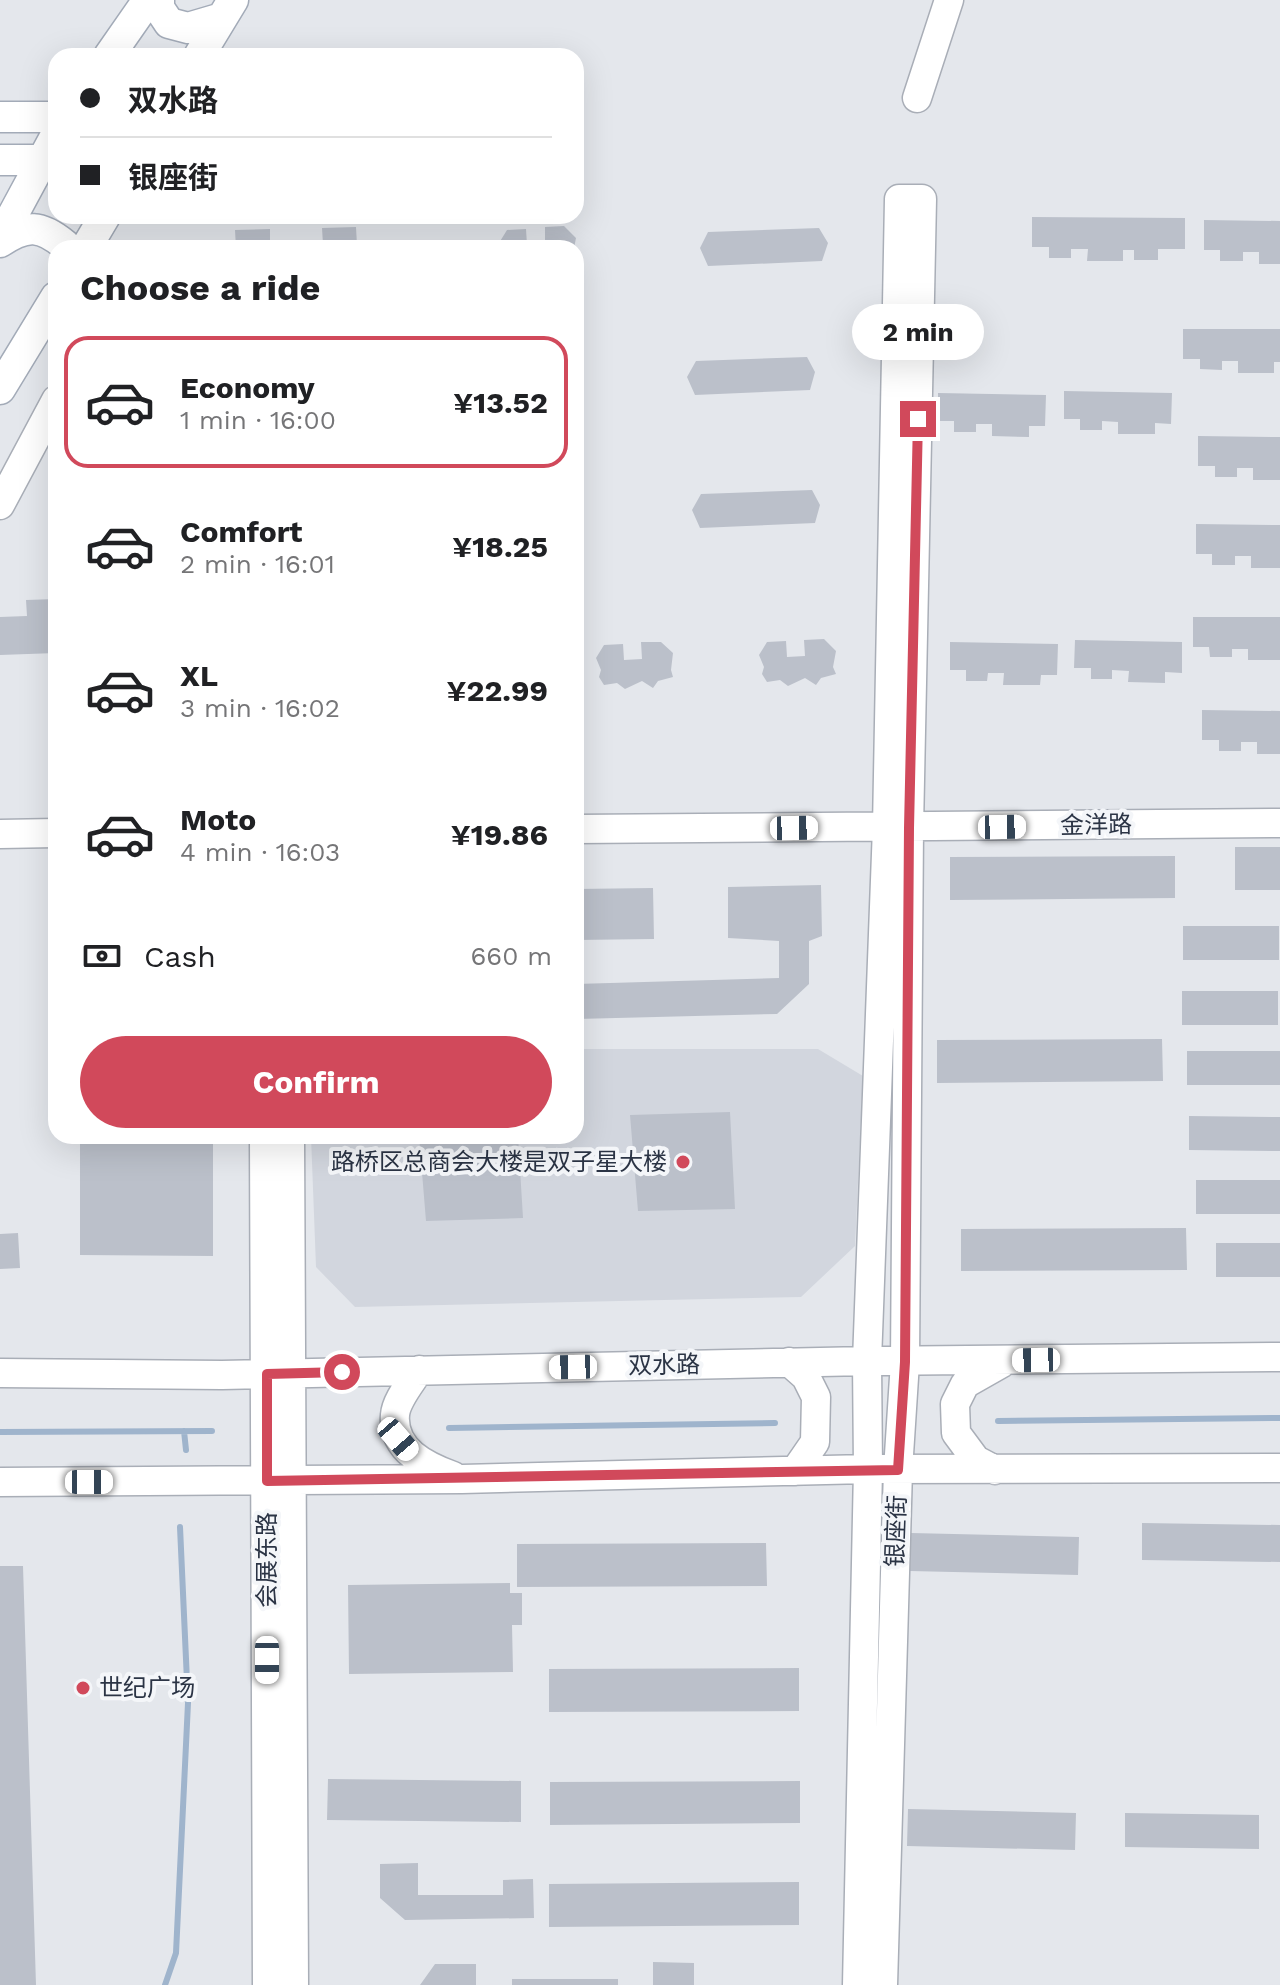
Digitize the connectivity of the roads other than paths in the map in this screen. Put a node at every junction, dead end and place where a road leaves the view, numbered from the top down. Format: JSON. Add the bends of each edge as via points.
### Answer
{"nodes":[{"id":1,"x":148,"y":0,"type":"edge"},
{"id":2,"x":159,"y":0,"type":"edge"},
{"id":3,"x":949,"y":0,"type":"edge"},
{"id":4,"x":227,"y":9,"type":"edge"},
{"id":5,"x":115,"y":48,"type":"edge"},
{"id":6,"x":204,"y":48,"type":"edge"},
{"id":7,"x":917,"y":98,"type":"dead end"},
{"id":8,"x":0,"y":117,"type":"edge"},
{"id":9,"x":48,"y":117,"type":"edge"},
{"id":10,"x":48,"y":152,"type":"edge"},
{"id":11,"x":48,"y":157,"type":"edge"},
{"id":12,"x":0,"y":160,"type":"edge"},
{"id":13,"x":0,"y":240,"type":"edge"},
{"id":14,"x":59,"y":240,"type":"edge"},
{"id":15,"x":48,"y":312,"type":"edge"},
{"id":16,"x":0,"y":389,"type":"edge"},
{"id":17,"x":48,"y":415,"type":"edge"},
{"id":18,"x":0,"y":505,"type":"edge"},
{"id":19,"x":1280,"y":823,"type":"edge"},
{"id":20,"x":898,"y":828,"type":"junction"},
{"id":21,"x":584,"y":829,"type":"edge"},
{"id":22,"x":48,"y":833,"type":"edge"},
{"id":23,"x":0,"y":834,"type":"edge"},
{"id":24,"x":265,"y":1144,"type":"edge"},
{"id":25,"x":290,"y":1144,"type":"edge"},
{"id":26,"x":1280,"y":1357,"type":"edge"},
{"id":27,"x":1006,"y":1360,"type":"junction"},
{"id":28,"x":867,"y":1361,"type":"junction"},
{"id":29,"x":789,"y":1362,"type":"junction"},
{"id":30,"x":905,"y":1362,"type":"junction"},
{"id":31,"x":419,"y":1370,"type":"junction"},
{"id":32,"x":0,"y":1373,"type":"edge"},
{"id":33,"x":279,"y":1373,"type":"junction"},
{"id":34,"x":222,"y":1375,"type":"junction"},
{"id":35,"x":1280,"y":1468,"type":"edge"},
{"id":36,"x":868,"y":1469,"type":"junction"},
{"id":37,"x":898,"y":1470,"type":"junction"},
{"id":38,"x":995,"y":1470,"type":"junction"},
{"id":39,"x":795,"y":1471,"type":"junction"},
{"id":40,"x":462,"y":1479,"type":"junction"},
{"id":41,"x":279,"y":1480,"type":"junction"},
{"id":42,"x":209,"y":1481,"type":"junction"},
{"id":43,"x":0,"y":1482,"type":"edge"},
{"id":44,"x":267,"y":1985,"type":"edge"},
{"id":45,"x":294,"y":1985,"type":"edge"},
{"id":46,"x":857,"y":1985,"type":"edge"},
{"id":47,"x":883,"y":1985,"type":"edge"}],
"edges":[{"from":1,"to":5,"type":"main road"},
{"from":2,"to":4,"type":"main road","via":[[169,23],[188,28]]},
{"from":3,"to":7,"type":"main road"},
{"from":4,"to":6,"type":"main road"},
{"from":8,"to":9,"type":"main road"},
{"from":10,"to":12,"type":"main road"},
{"from":11,"to":13,"type":"main road"},
{"from":13,"to":14,"type":"main road","via":[[18,230],[46,230]]},
{"from":15,"to":16,"type":"main road"},
{"from":17,"to":18,"type":"main road"},
{"from":19,"to":20,"type":"main road","name":"金洋路"},
{"from":20,"to":20,"type":"main road","name":"银座街","via":[[922,199],[899,199]]},
{"from":20,"to":21,"type":"main road","name":"金洋路"},
{"from":20,"to":28,"type":"main road","name":"银座街"},
{"from":20,"to":30,"type":"main road","name":"银座街"},
{"from":22,"to":23,"type":"main road"},
{"from":24,"to":33,"type":"main road","name":"会展东路"},
{"from":25,"to":33,"type":"main road","name":"会展东路"},
{"from":26,"to":27,"type":"main road","name":"双水路"},
{"from":27,"to":30,"type":"main road","name":"双水路"},
{"from":27,"to":38,"type":"main road","via":[[965,1384],[955,1404],[956,1433],[976,1460]]},
{"from":28,"to":29,"type":"main road","name":"双水路"},
{"from":28,"to":30,"type":"main road","name":"双水路"},
{"from":28,"to":36,"type":"main road","name":"银座街"},
{"from":29,"to":31,"type":"main road","name":"双水路"},
{"from":29,"to":39,"type":"main road","via":[[806,1377],[816,1397],[815,1442]]},
{"from":30,"to":37,"type":"main road","name":"银座街"},
{"from":31,"to":33,"type":"main road","name":"双水路"},
{"from":31,"to":40,"type":"main road","via":[[395,1414],[398,1439],[414,1458]]},
{"from":32,"to":34,"type":"main road","name":"双水路"},
{"from":33,"to":34,"type":"main road","name":"双水路"},
{"from":33,"to":41,"type":"main road","name":"会展东路"},
{"from":34,"to":42,"type":"main road","via":[[249,1389],[259,1411],[254,1446],[240,1467]]},
{"from":35,"to":38,"type":"main road"},
{"from":36,"to":37,"type":"main road"},
{"from":36,"to":39,"type":"main road"},
{"from":36,"to":46,"type":"main road","name":"银座街"},
{"from":37,"to":38,"type":"main road"},
{"from":37,"to":47,"type":"main road","name":"银座街"},
{"from":39,"to":40,"type":"main road"},
{"from":40,"to":41,"type":"main road"},
{"from":41,"to":42,"type":"main road"},
{"from":41,"to":44,"type":"main road","name":"会展东路"},
{"from":41,"to":45,"type":"main road","name":"会展东路"},
{"from":42,"to":43,"type":"main road"}]}
